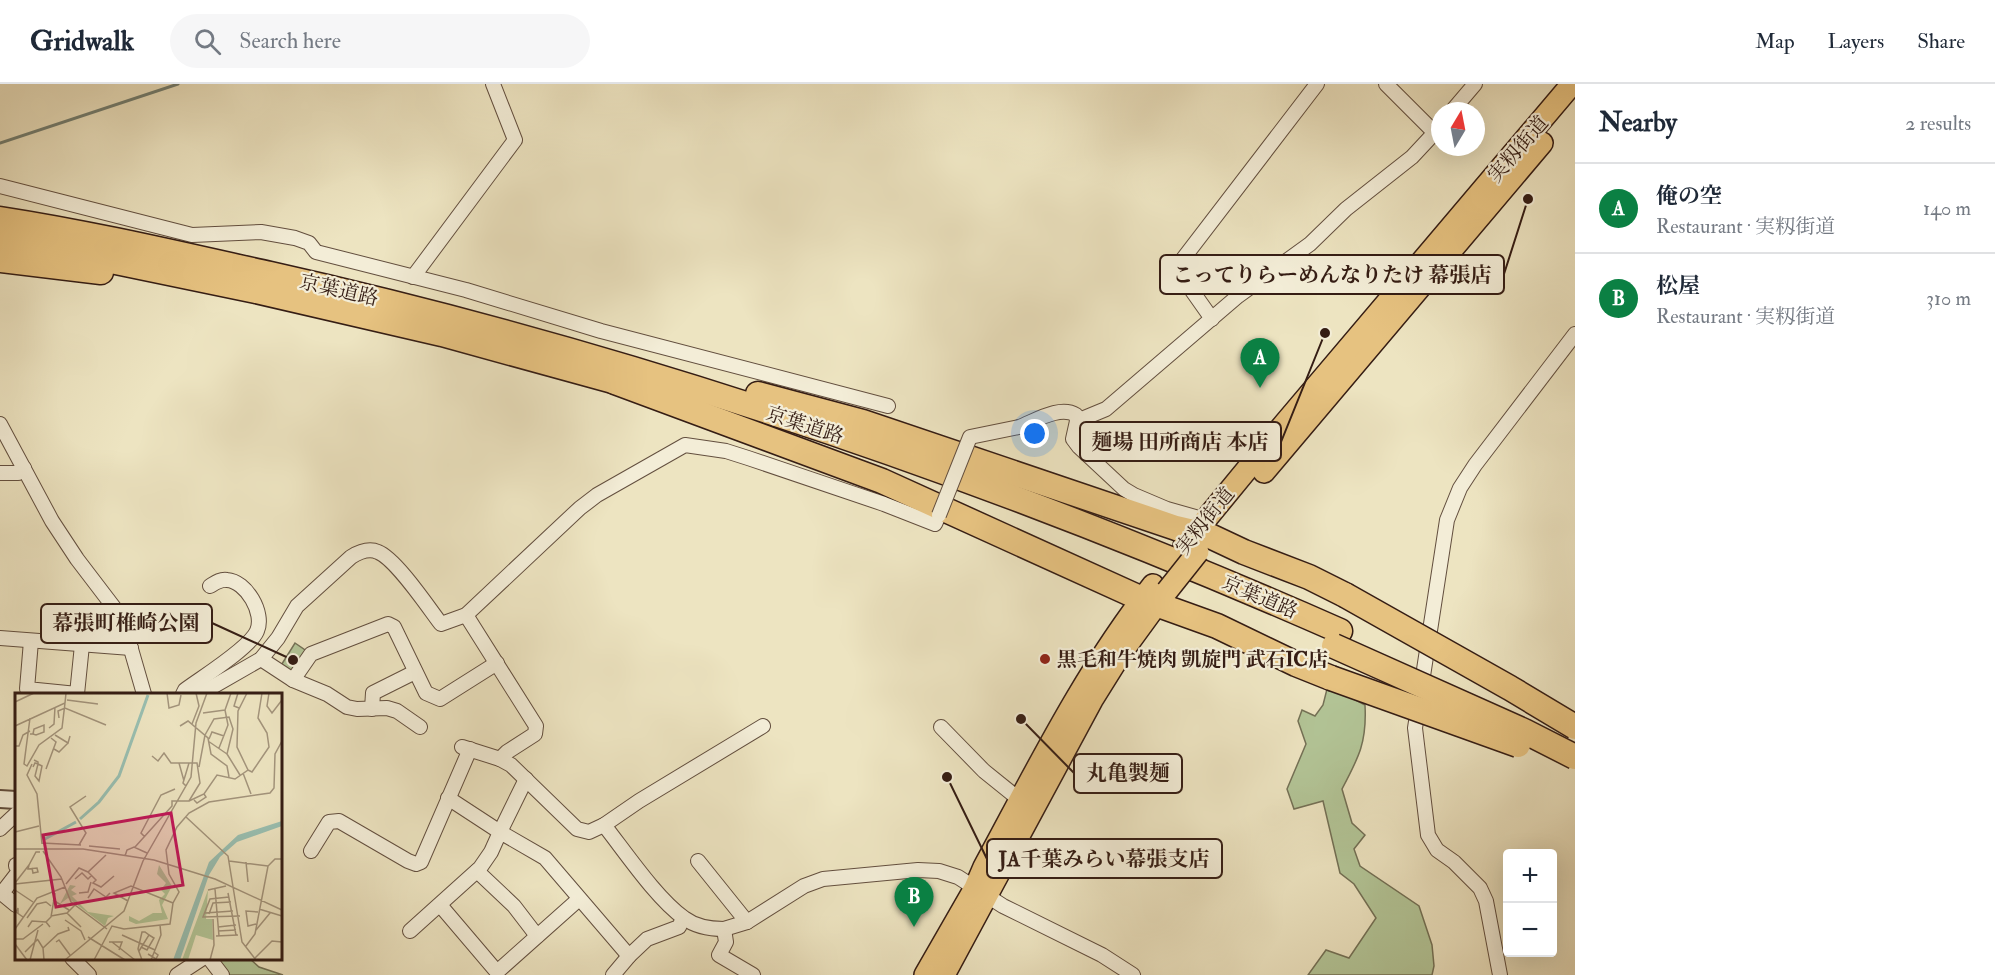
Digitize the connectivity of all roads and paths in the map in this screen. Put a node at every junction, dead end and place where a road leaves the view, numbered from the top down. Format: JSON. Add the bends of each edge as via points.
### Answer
{"nodes":[{"id":1,"x":493,"y":84,"type":"edge"},
{"id":2,"x":1317,"y":84,"type":"edge"},
{"id":3,"x":1386,"y":84,"type":"edge"},
{"id":4,"x":1475,"y":84,"type":"edge"},
{"id":5,"x":1572,"y":84,"type":"edge"},
{"id":6,"x":1460,"y":102,"type":"edge"},
{"id":7,"x":1575,"y":104,"type":"edge"},
{"id":8,"x":1431,"y":124,"type":"edge"},
{"id":9,"x":1431,"y":137,"type":"edge"},
{"id":10,"x":0,"y":186,"type":"edge"},
{"id":11,"x":0,"y":202,"type":"edge"},
{"id":12,"x":0,"y":219,"type":"edge"},
{"id":13,"x":0,"y":238,"type":"edge"},
{"id":14,"x":0,"y":260,"type":"edge"},
{"id":15,"x":413,"y":277,"type":"junction"},
{"id":16,"x":254,"y":280,"type":"junction"},
{"id":17,"x":1212,"y":319,"type":"junction"},
{"id":18,"x":1575,"y":334,"type":"edge"},
{"id":19,"x":590,"y":356,"type":"junction"},
{"id":20,"x":607,"y":379,"type":"junction"},
{"id":21,"x":888,"y":406,"type":"dead end"},
{"id":22,"x":1077,"y":421,"type":"junction"},
{"id":23,"x":0,"y":424,"type":"edge"},
{"id":24,"x":24,"y":468,"type":"junction"},
{"id":25,"x":0,"y":473,"type":"edge"},
{"id":26,"x":1198,"y":537,"type":"junction"},
{"id":27,"x":210,"y":586,"type":"dead end"},
{"id":28,"x":1155,"y":595,"type":"junction"},
{"id":29,"x":466,"y":615,"type":"junction"},
{"id":30,"x":0,"y":638,"type":"edge"},
{"id":31,"x":1337,"y":638,"type":"junction"},
{"id":32,"x":31,"y":641,"type":"junction"},
{"id":33,"x":82,"y":645,"type":"junction"},
{"id":34,"x":131,"y":648,"type":"junction"},
{"id":35,"x":261,"y":659,"type":"junction"},
{"id":36,"x":497,"y":663,"type":"junction"},
{"id":37,"x":415,"y":672,"type":"junction"},
{"id":38,"x":292,"y":680,"type":"junction"},
{"id":39,"x":67,"y":693,"type":"edge"},
{"id":40,"x":77,"y":693,"type":"edge"},
{"id":41,"x":144,"y":693,"type":"edge"},
{"id":42,"x":184,"y":693,"type":"edge"},
{"id":43,"x":202,"y":693,"type":"edge"},
{"id":44,"x":372,"y":709,"type":"junction"},
{"id":45,"x":763,"y":726,"type":"dead end"},
{"id":46,"x":420,"y":727,"type":"dead end"},
{"id":47,"x":941,"y":727,"type":"dead end"},
{"id":48,"x":1575,"y":727,"type":"edge"},
{"id":49,"x":1575,"y":740,"type":"edge"},
{"id":50,"x":1575,"y":757,"type":"edge"},
{"id":51,"x":500,"y":759,"type":"junction"},
{"id":52,"x":1575,"y":770,"type":"edge"},
{"id":53,"x":526,"y":779,"type":"junction"},
{"id":54,"x":448,"y":798,"type":"junction"},
{"id":55,"x":0,"y":799,"type":"edge"},
{"id":56,"x":15,"y":800,"type":"edge"},
{"id":57,"x":1020,"y":800,"type":"junction"},
{"id":58,"x":15,"y":815,"type":"edge"},
{"id":59,"x":604,"y":825,"type":"junction"},
{"id":60,"x":0,"y":829,"type":"edge"},
{"id":61,"x":500,"y":832,"type":"junction"},
{"id":62,"x":311,"y":851,"type":"dead end"},
{"id":63,"x":698,"y":861,"type":"dead end"},
{"id":64,"x":477,"y":871,"type":"junction"},
{"id":65,"x":15,"y":876,"type":"edge"},
{"id":66,"x":1,"y":892,"type":"edge"},
{"id":67,"x":980,"y":892,"type":"junction"},
{"id":68,"x":579,"y":899,"type":"junction"},
{"id":69,"x":15,"y":904,"type":"edge"},
{"id":70,"x":440,"y":905,"type":"junction"},
{"id":71,"x":683,"y":918,"type":"junction"},
{"id":72,"x":747,"y":922,"type":"junction"},
{"id":73,"x":724,"y":929,"type":"junction"},
{"id":74,"x":410,"y":931,"type":"dead end"},
{"id":75,"x":537,"y":936,"type":"junction"},
{"id":76,"x":629,"y":956,"type":"junction"},
{"id":77,"x":74,"y":960,"type":"edge"},
{"id":78,"x":200,"y":960,"type":"edge"},
{"id":79,"x":211,"y":960,"type":"edge"},
{"id":80,"x":90,"y":975,"type":"edge"},
{"id":81,"x":177,"y":975,"type":"edge"},
{"id":82,"x":222,"y":975,"type":"edge"},
{"id":83,"x":613,"y":975,"type":"edge"},
{"id":84,"x":753,"y":975,"type":"edge"},
{"id":85,"x":925,"y":975,"type":"edge"},
{"id":86,"x":944,"y":975,"type":"edge"},
{"id":87,"x":1133,"y":975,"type":"edge"},
{"id":88,"x":1500,"y":975,"type":"edge"}],
"edges":[{"from":1,"to":15,"type":"street","via":[[515,141]]},
{"from":2,"to":17,"type":"street","via":[[1176,268]]},
{"from":3,"to":8,"type":"street"},
{"from":4,"to":6,"type":"street"},
{"from":5,"to":26,"type":"main road","name":"実籾街道","via":[[1292,415]]},
{"from":7,"to":26,"type":"main road","name":"実籾街道"},
{"from":9,"to":17,"type":"street","via":[[1310,244]]},
{"from":10,"to":15,"type":"street","via":[[192,235],[261,232],[295,238],[309,243],[316,252]]},
{"from":11,"to":16,"type":"highway","via":[[71,216]]},
{"from":12,"to":16,"type":"highway","name":"京葉道路","via":[[115,240]]},
{"from":13,"to":16,"type":"highway","name":"京葉道路"},
{"from":14,"to":16,"type":"highway"},
{"from":15,"to":21,"type":"street"},
{"from":16,"to":19,"type":"highway","name":"京葉道路","via":[[446,316]]},
{"from":16,"to":20,"type":"highway","name":"京葉道路"},
{"from":17,"to":22,"type":"street","via":[[1106,409]]},
{"from":18,"to":88,"type":"street","via":[[1475,465],[1447,520],[1415,728],[1428,835],[1437,850],[1480,888]]},
{"from":19,"to":26,"type":"highway","via":[[769,396],[863,422]]},
{"from":19,"to":31,"type":"highway","name":"京葉道路","via":[[1036,505],[1263,597]]},
{"from":20,"to":28,"type":"highway","via":[[882,481]]},
{"from":20,"to":31,"type":"highway","name":"京葉道路","via":[[761,425],[1006,512],[1272,618]]},
{"from":22,"to":26,"type":"street","via":[[1073,439],[1079,447],[1124,489]]},
{"from":22,"to":29,"type":"street","bridge":true,"via":[[1076,415],[1064,411],[1019,427],[970,437],[935,524],[737,454],[685,445],[580,508]]},
{"from":23,"to":24,"type":"street"},
{"from":24,"to":25,"type":"street","via":[[18,473]]},
{"from":24,"to":34,"type":"street","via":[[77,560],[122,618]]},
{"from":26,"to":28,"type":"main road","name":"実籾街道"},
{"from":26,"to":48,"type":"highway","bridge":true,"via":[[1309,577]]},
{"from":27,"to":42,"type":"street","via":[[229,579],[240,584],[255,605],[260,621],[257,632],[246,644]]},
{"from":28,"to":52,"type":"highway","bridge":true,"via":[[1296,664],[1493,735]]},
{"from":28,"to":57,"type":"main road","name":"実籾街道","via":[[1108,646]]},
{"from":28,"to":67,"type":"main road","name":"実籾街道"},
{"from":29,"to":35,"type":"street","via":[[441,624],[390,559],[376,551],[362,551],[297,606]]},
{"from":29,"to":36,"type":"street"},
{"from":30,"to":32,"type":"street"},
{"from":31,"to":49,"type":"highway","name":"京葉道路"},
{"from":31,"to":50,"type":"highway","name":"京葉道路","bridge":true},
{"from":32,"to":33,"type":"street"},
{"from":32,"to":39,"type":"street","via":[[27,689]]},
{"from":33,"to":34,"type":"street"},
{"from":33,"to":40,"type":"street"},
{"from":34,"to":41,"type":"street"},
{"from":35,"to":38,"type":"street"},
{"from":35,"to":43,"type":"street"},
{"from":36,"to":37,"type":"street","via":[[440,699],[426,693]]},
{"from":36,"to":51,"type":"street","via":[[536,726],[535,734]]},
{"from":37,"to":38,"type":"street","via":[[394,627],[388,624],[311,654]]},
{"from":37,"to":44,"type":"street","via":[[373,693]]},
{"from":38,"to":44,"type":"street","via":[[327,694],[347,708]]},
{"from":44,"to":46,"type":"street","via":[[397,711]]},
{"from":45,"to":59,"type":"street"},
{"from":47,"to":57,"type":"street","via":[[984,771]]},
{"from":51,"to":53,"type":"street"},
{"from":51,"to":54,"type":"street","via":[[466,748]]},
{"from":53,"to":59,"type":"street","via":[[577,829],[589,832]]},
{"from":53,"to":61,"type":"street"},
{"from":54,"to":61,"type":"street"},
{"from":54,"to":62,"type":"street","via":[[421,862],[416,864],[339,821],[329,822]]},
{"from":55,"to":56,"type":"street"},
{"from":57,"to":67,"type":"main road","name":"実籾街道"},
{"from":58,"to":60,"type":"street"},
{"from":59,"to":71,"type":"street"},
{"from":61,"to":64,"type":"street"},
{"from":61,"to":68,"type":"street","via":[[544,858]]},
{"from":63,"to":72,"type":"street"},
{"from":64,"to":70,"type":"street"},
{"from":64,"to":75,"type":"street"},
{"from":65,"to":66,"type":"street"},
{"from":66,"to":69,"type":"street"},
{"from":67,"to":72,"type":"street","via":[[949,874],[918,870],[823,879],[804,886]]},
{"from":67,"to":85,"type":"main road","name":"実籾街道"},
{"from":67,"to":86,"type":"main road","name":"実籾街道"},
{"from":67,"to":87,"type":"street"},
{"from":68,"to":75,"type":"street"},
{"from":68,"to":76,"type":"street"},
{"from":70,"to":74,"type":"street"},
{"from":70,"to":75,"type":"street","via":[[497,972]]},
{"from":71,"to":73,"type":"street","via":[[704,927]]},
{"from":71,"to":76,"type":"street","via":[[679,927],[647,939]]},
{"from":72,"to":73,"type":"street"},
{"from":73,"to":84,"type":"street","via":[[726,942],[719,955]]},
{"from":76,"to":83,"type":"street"},
{"from":77,"to":80,"type":"street"},
{"from":78,"to":81,"type":"street"},
{"from":79,"to":82,"type":"street"}]}
